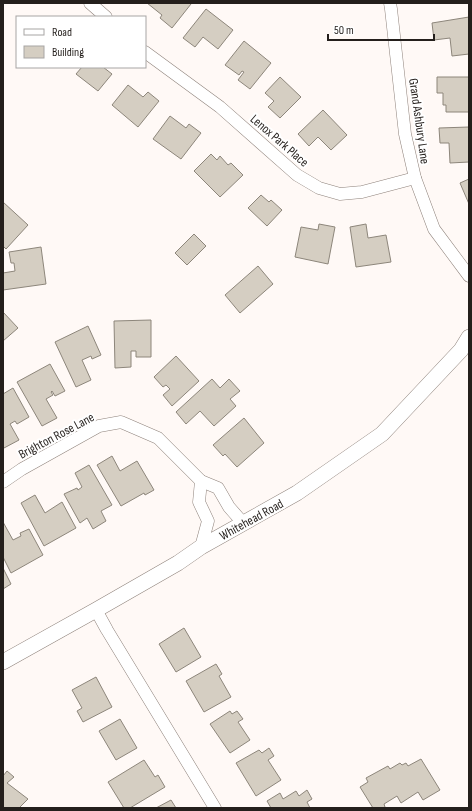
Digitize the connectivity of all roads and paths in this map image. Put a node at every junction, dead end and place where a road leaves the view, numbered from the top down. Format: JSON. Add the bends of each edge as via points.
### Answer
{"nodes":[{"id":1,"x":90,"y":3,"type":"edge"},
{"id":2,"x":390,"y":3,"type":"edge"},
{"id":3,"x":105,"y":16,"type":"edge"},
{"id":4,"x":146,"y":53,"type":"edge"},
{"id":5,"x":414,"y":178,"type":"junction"},
{"id":6,"x":469,"y":276,"type":"edge"},
{"id":7,"x":469,"y":337,"type":"edge"},
{"id":8,"x":201,"y":481,"type":"junction"},
{"id":9,"x":3,"y":482,"type":"edge"},
{"id":10,"x":243,"y":523,"type":"junction"},
{"id":11,"x":201,"y":547,"type":"junction"},
{"id":12,"x":96,"y":610,"type":"junction"},
{"id":13,"x":3,"y":662,"type":"edge"},
{"id":14,"x":216,"y":808,"type":"edge"}],
"edges":[{"from":1,"to":3,"type":"street"},
{"from":2,"to":5,"type":"street","name":"Grand Ashbury Lane","via":[[405,134]]},
{"from":4,"to":5,"type":"street","name":"Lenox Park Place","via":[[220,107],[296,174],[319,188],[340,194],[362,192]]},
{"from":5,"to":6,"type":"street","name":"Grand Ashbury Lane","via":[[434,230]]},
{"from":7,"to":10,"type":"street","name":"Whitehead Road","via":[[382,434],[297,493]]},
{"from":8,"to":9,"type":"street","name":"Brighton Rose Lane","via":[[158,438],[121,422],[99,426]]},
{"from":8,"to":10,"type":"street","name":"Brighton Rose Lane","via":[[218,488],[229,507]]},
{"from":8,"to":11,"type":"street","via":[[199,502],[208,522]]},
{"from":10,"to":11,"type":"street","name":"Whitehead Road"},
{"from":11,"to":12,"type":"street","name":"Whitehead Road"},
{"from":12,"to":13,"type":"street","name":"Whitehead Road"},
{"from":12,"to":14,"type":"street"}]}
